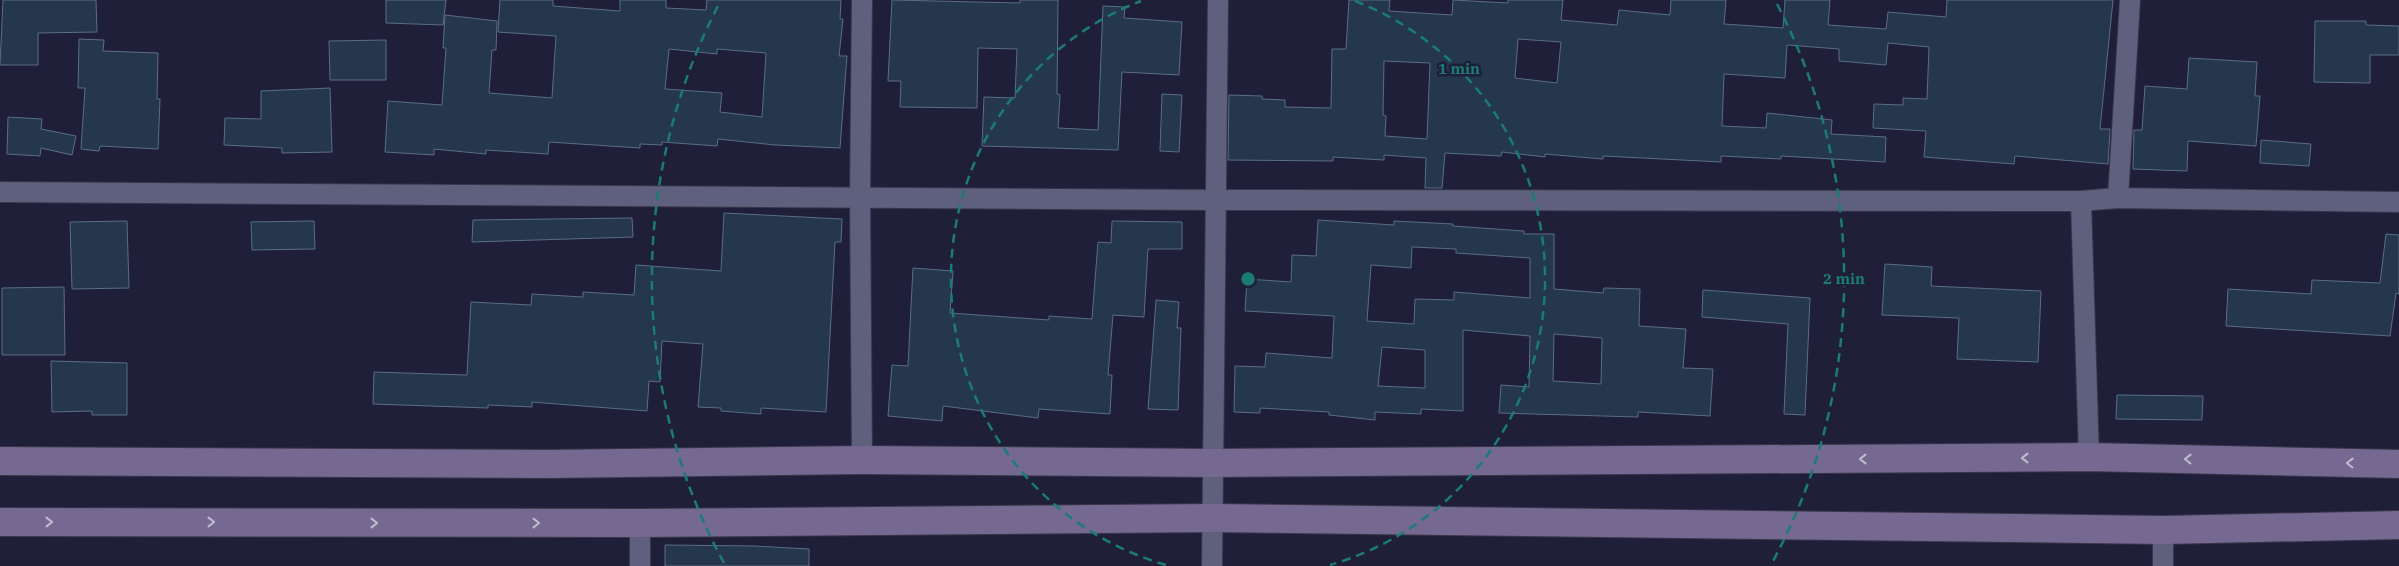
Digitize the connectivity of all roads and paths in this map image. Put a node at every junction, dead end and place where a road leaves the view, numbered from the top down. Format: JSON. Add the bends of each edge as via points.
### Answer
{"nodes":[{"id":1,"x":862,"y":0,"type":"edge"},
{"id":2,"x":1218,"y":0,"type":"edge"},
{"id":3,"x":2130,"y":0,"type":"edge"},
{"id":4,"x":0,"y":192,"type":"edge"},
{"id":5,"x":860,"y":198,"type":"junction"},
{"id":6,"x":2118,"y":198,"type":"junction"},
{"id":7,"x":1216,"y":200,"type":"junction"},
{"id":8,"x":2081,"y":201,"type":"junction"},
{"id":9,"x":2399,"y":202,"type":"edge"},
{"id":10,"x":2089,"y":457,"type":"junction"},
{"id":11,"x":862,"y":460,"type":"junction"},
{"id":12,"x":0,"y":461,"type":"edge"},
{"id":13,"x":1213,"y":463,"type":"junction"},
{"id":14,"x":2399,"y":464,"type":"edge"},
{"id":15,"x":1213,"y":518,"type":"junction"},
{"id":16,"x":0,"y":522,"type":"edge"},
{"id":17,"x":640,"y":523,"type":"junction"},
{"id":18,"x":2399,"y":525,"type":"edge"},
{"id":19,"x":2163,"y":530,"type":"junction"},
{"id":20,"x":640,"y":566,"type":"edge"},
{"id":21,"x":1212,"y":566,"type":"edge"},
{"id":22,"x":2162,"y":566,"type":"edge"}],
"edges":[{"from":1,"to":5,"type":"street"},
{"from":2,"to":7,"type":"street"},
{"from":3,"to":6,"type":"street"},
{"from":4,"to":5,"type":"street"},
{"from":5,"to":7,"type":"street"},
{"from":5,"to":11,"type":"street"},
{"from":6,"to":8,"type":"street"},
{"from":6,"to":9,"type":"street"},
{"from":7,"to":8,"type":"street"},
{"from":7,"to":13,"type":"street"},
{"from":8,"to":10,"type":"street"},
{"from":10,"to":13,"type":"main road","one_way":true},
{"from":14,"to":10,"type":"main road","one_way":true},
{"from":11,"to":12,"type":"main road","via":[[546,464]]},
{"from":11,"to":13,"type":"main road"},
{"from":13,"to":15,"type":"street"},
{"from":15,"to":17,"type":"main road"},
{"from":15,"to":19,"type":"main road"},
{"from":15,"to":21,"type":"street"},
{"from":16,"to":17,"type":"main road","one_way":true},
{"from":17,"to":20,"type":"street"},
{"from":18,"to":19,"type":"main road"},
{"from":19,"to":22,"type":"street"}]}
